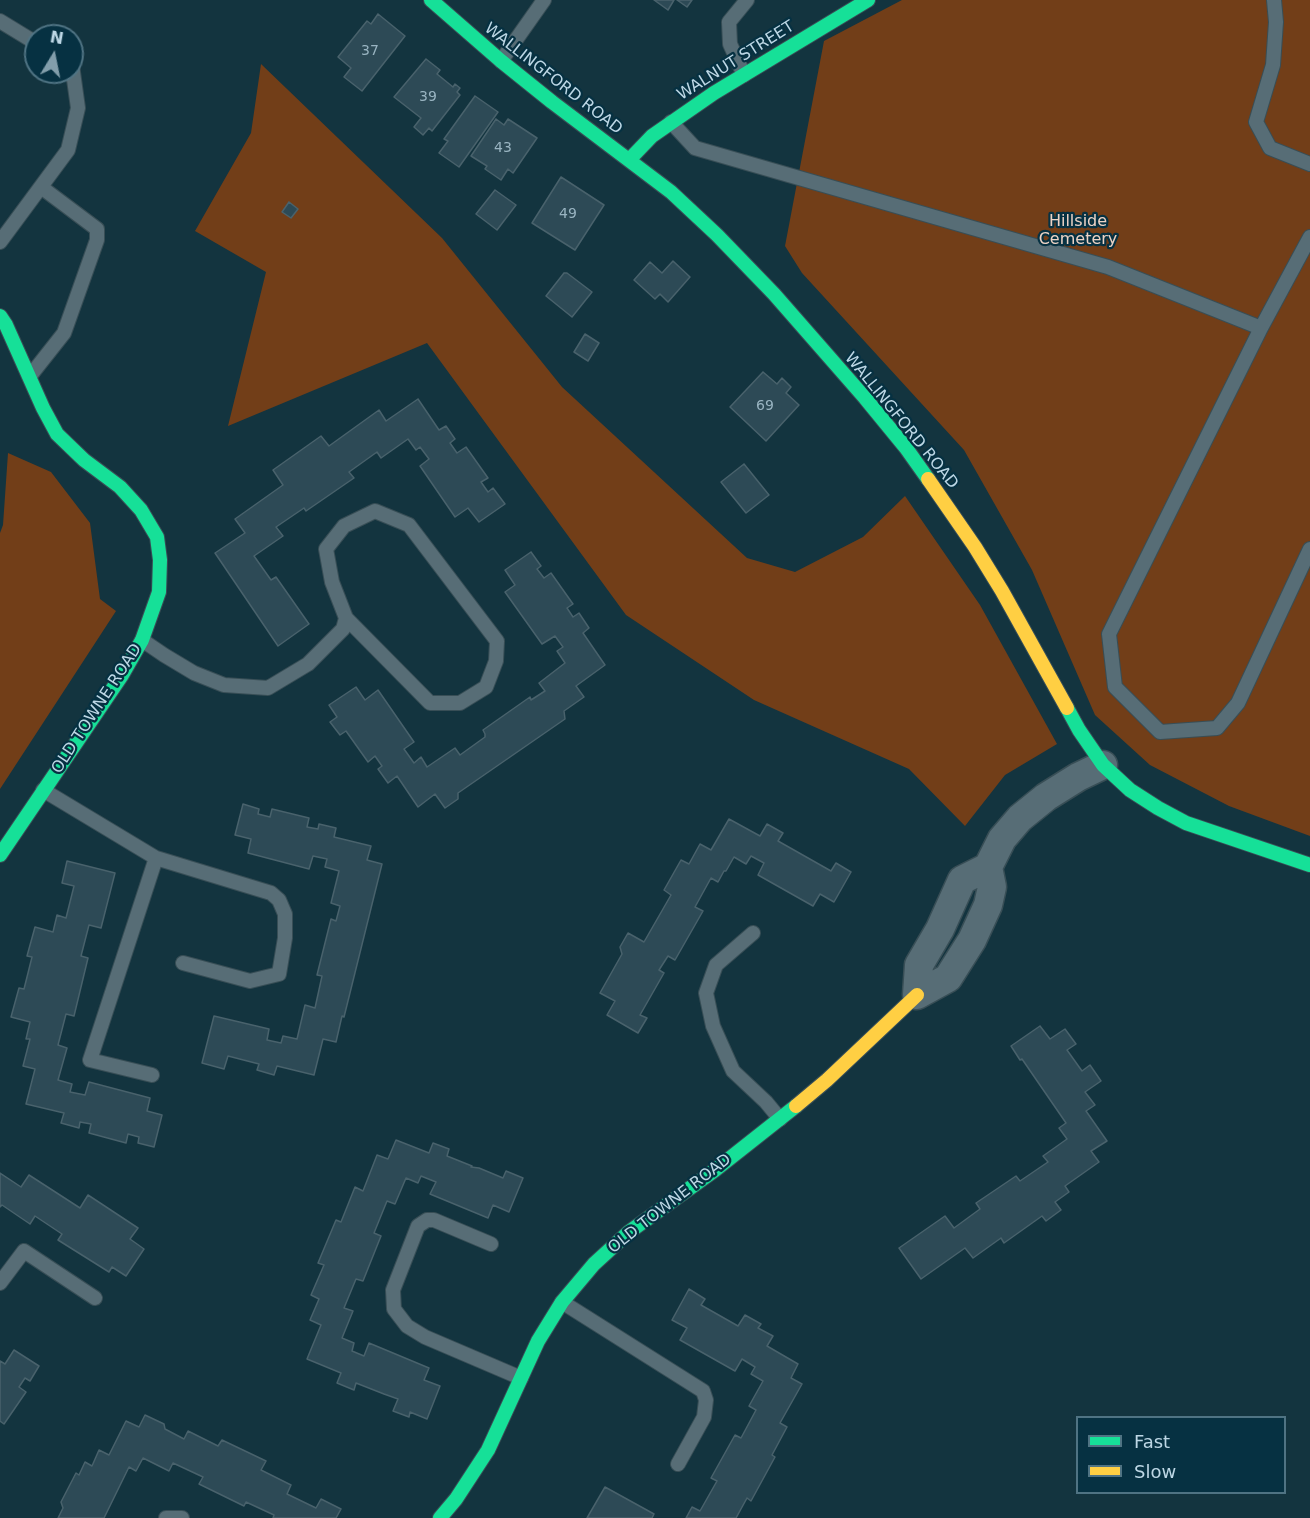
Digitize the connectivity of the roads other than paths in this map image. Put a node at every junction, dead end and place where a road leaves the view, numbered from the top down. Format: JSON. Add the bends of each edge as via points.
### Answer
{"nodes":[{"id":1,"x":431,"y":0,"type":"edge"},
{"id":2,"x":544,"y":0,"type":"edge"},
{"id":3,"x":747,"y":0,"type":"edge"},
{"id":4,"x":868,"y":0,"type":"edge"},
{"id":5,"x":1274,"y":0,"type":"edge"},
{"id":6,"x":0,"y":21,"type":"edge"},
{"id":7,"x":24,"y":36,"type":"edge"},
{"id":8,"x":501,"y":61,"type":"junction"},
{"id":9,"x":744,"y":75,"type":"junction"},
{"id":10,"x":75,"y":84,"type":"edge"},
{"id":11,"x":671,"y":122,"type":"junction"},
{"id":12,"x":629,"y":160,"type":"junction"},
{"id":13,"x":1310,"y":164,"type":"edge"},
{"id":14,"x":41,"y":187,"type":"junction"},
{"id":15,"x":1310,"y":237,"type":"edge"},
{"id":16,"x":0,"y":242,"type":"edge"},
{"id":17,"x":0,"y":316,"type":"edge"},
{"id":18,"x":1261,"y":328,"type":"junction"},
{"id":19,"x":29,"y":377,"type":"junction"},
{"id":20,"x":1310,"y":549,"type":"edge"},
{"id":21,"x":346,"y":618,"type":"junction"},
{"id":22,"x":142,"y":640,"type":"junction"},
{"id":23,"x":1103,"y":765,"type":"junction"},
{"id":24,"x":43,"y":790,"type":"junction"},
{"id":25,"x":0,"y":855,"type":"edge"},
{"id":26,"x":156,"y":858,"type":"junction"},
{"id":27,"x":1310,"y":866,"type":"edge"},
{"id":28,"x":753,"y":933,"type":"dead end"},
{"id":29,"x":183,"y":963,"type":"dead end"},
{"id":30,"x":917,"y":995,"type":"joint"},
{"id":31,"x":152,"y":1075,"type":"dead end"},
{"id":32,"x":780,"y":1119,"type":"junction"},
{"id":33,"x":491,"y":1244,"type":"dead end"},
{"id":34,"x":0,"y":1283,"type":"edge"},
{"id":35,"x":95,"y":1298,"type":"dead end"},
{"id":36,"x":562,"y":1302,"type":"junction"},
{"id":37,"x":521,"y":1377,"type":"junction"},
{"id":38,"x":678,"y":1464,"type":"dead end"},
{"id":39,"x":166,"y":1518,"type":"edge"},
{"id":40,"x":182,"y":1518,"type":"edge"},
{"id":41,"x":440,"y":1518,"type":"edge"}],
"edges":[{"from":1,"to":8,"type":"street","name":"WALLINGFORD ROAD"},
{"from":2,"to":8,"type":"lane"},
{"from":3,"to":9,"type":"lane","via":[[729,22],[730,44]]},
{"from":4,"to":9,"type":"street","name":"WALNUT STREET"},
{"from":5,"to":13,"type":"lane","via":[[1273,65],[1256,122],[1270,148]]},
{"from":6,"to":7,"type":"lane"},
{"from":8,"to":12,"type":"street","name":"WALLINGFORD ROAD"},
{"from":9,"to":11,"type":"street","name":"WALNUT STREET"},
{"from":10,"to":14,"type":"lane","via":[[78,108],[68,150]]},
{"from":11,"to":12,"type":"street","name":"WALNUT STREET"},
{"from":11,"to":18,"type":"lane","via":[[695,148],[1108,267]]},
{"from":12,"to":23,"type":"street","name":"WALLINGFORD ROAD","via":[[671,192],[774,294],[906,448],[975,547]]},
{"from":14,"to":16,"type":"lane"},
{"from":14,"to":19,"type":"lane","via":[[97,229],[97,240],[64,333]]},
{"from":15,"to":18,"type":"lane"},
{"from":17,"to":19,"type":"street","name":"OLD TOWNE ROAD"},
{"from":18,"to":20,"type":"lane","via":[[1108,634],[1115,687],[1160,732],[1216,728],[1238,703]]},
{"from":19,"to":22,"type":"street","name":"OLD TOWNE ROAD","via":[[57,434],[120,487],[141,510],[157,537],[159,592]]},
{"from":21,"to":21,"type":"lane","via":[[332,582],[326,549],[344,526],[375,511],[408,525],[497,641],[496,661],[486,687],[460,703],[430,703]]},
{"from":21,"to":22,"type":"lane","via":[[344,630],[308,664],[268,688],[224,685],[194,673]]},
{"from":22,"to":24,"type":"street","name":"OLD TOWNE ROAD"},
{"from":23,"to":27,"type":"street","name":"WALLINGFORD ROAD","via":[[1130,790],[1186,823]]},
{"from":23,"to":30,"type":"street","name":"OLD TOWNE ROAD","via":[[1046,797],[1020,818],[1002,839],[988,867],[963,880],[919,965]]},
{"from":24,"to":25,"type":"street","name":"OLD TOWNE ROAD"},
{"from":24,"to":26,"type":"lane"},
{"from":26,"to":29,"type":"lane","via":[[271,894],[279,900],[285,914],[279,974],[250,981]]},
{"from":26,"to":31,"type":"lane","via":[[90,1060]]},
{"from":28,"to":32,"type":"lane","via":[[716,965],[706,993],[713,1026],[733,1071]]},
{"from":30,"to":32,"type":"street","name":"OLD TOWNE ROAD"},
{"from":32,"to":36,"type":"street","name":"OLD TOWNE ROAD","via":[[629,1232],[594,1264]]},
{"from":33,"to":37,"type":"lane","via":[[434,1220],[418,1226],[393,1290],[394,1309],[407,1326],[425,1337]]},
{"from":34,"to":35,"type":"lane","via":[[24,1251]]},
{"from":36,"to":37,"type":"street","name":"OLD TOWNE ROAD"},
{"from":36,"to":38,"type":"lane","via":[[702,1391],[705,1417]]},
{"from":37,"to":41,"type":"street","name":"OLD TOWNE ROAD","via":[[488,1450]]},
{"from":39,"to":40,"type":"lane"}]}
